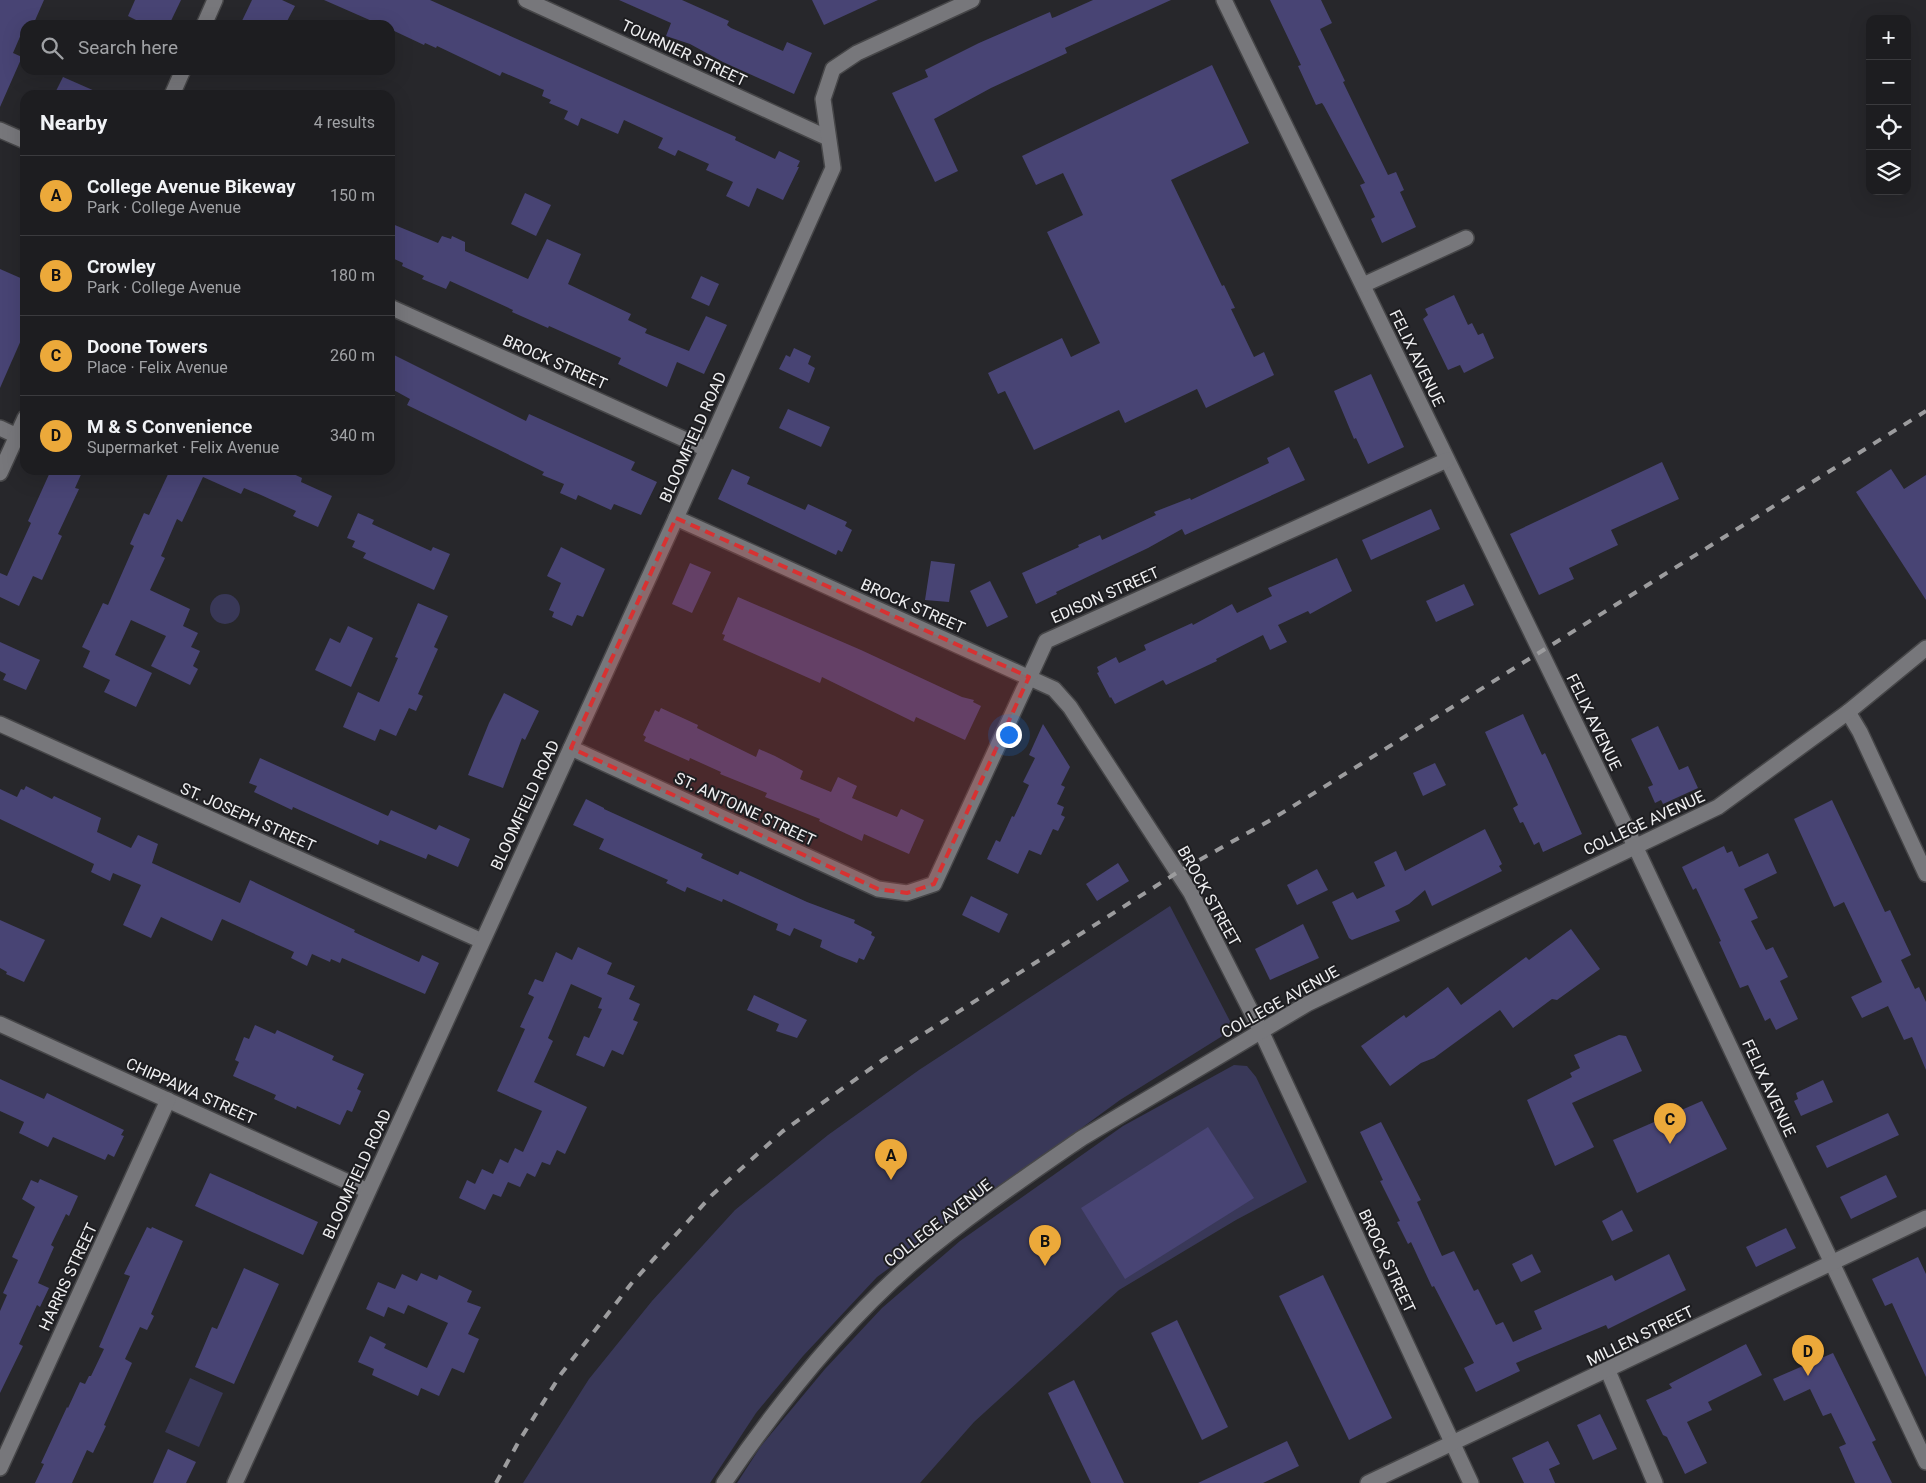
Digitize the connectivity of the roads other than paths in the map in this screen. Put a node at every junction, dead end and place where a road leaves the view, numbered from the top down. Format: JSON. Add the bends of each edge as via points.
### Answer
{"nodes":[{"id":1,"x":215,"y":0,"type":"edge"},
{"id":2,"x":526,"y":0,"type":"edge"},
{"id":3,"x":972,"y":0,"type":"edge"},
{"id":4,"x":1224,"y":0,"type":"edge"},
{"id":5,"x":206,"y":20,"type":"edge"},
{"id":6,"x":181,"y":75,"type":"edge"},
{"id":7,"x":174,"y":90,"type":"edge"},
{"id":8,"x":0,"y":130,"type":"edge"},
{"id":9,"x":828,"y":138,"type":"junction"},
{"id":10,"x":20,"y":139,"type":"edge"},
{"id":11,"x":1466,"y":238,"type":"dead end"},
{"id":12,"x":1363,"y":285,"type":"junction"},
{"id":13,"x":395,"y":309,"type":"edge"},
{"id":14,"x":0,"y":428,"type":"edge"},
{"id":15,"x":20,"y":429,"type":"edge"},
{"id":16,"x":17,"y":436,"type":"junction"},
{"id":17,"x":706,"y":449,"type":"junction"},
{"id":18,"x":1447,"y":460,"type":"junction"},
{"id":19,"x":0,"y":473,"type":"edge"},
{"id":20,"x":676,"y":518,"type":"junction"},
{"id":21,"x":1926,"y":648,"type":"edge"},
{"id":22,"x":1029,"y":678,"type":"junction"},
{"id":23,"x":1848,"y":712,"type":"junction"},
{"id":24,"x":0,"y":724,"type":"edge"},
{"id":25,"x":571,"y":748,"type":"junction"},
{"id":26,"x":1635,"y":846,"type":"junction"},
{"id":27,"x":1926,"y":874,"type":"edge"},
{"id":28,"x":907,"y":892,"type":"joint"},
{"id":29,"x":482,"y":941,"type":"junction"},
{"id":30,"x":0,"y":1024,"type":"edge"},
{"id":31,"x":1261,"y":1031,"type":"junction"},
{"id":32,"x":168,"y":1100,"type":"junction"},
{"id":33,"x":368,"y":1191,"type":"junction"},
{"id":34,"x":1926,"y":1218,"type":"edge"},
{"id":35,"x":1832,"y":1263,"type":"junction"},
{"id":36,"x":1608,"y":1371,"type":"junction"},
{"id":37,"x":1452,"y":1443,"type":"junction"},
{"id":38,"x":1926,"y":1462,"type":"edge"},
{"id":39,"x":0,"y":1468,"type":"edge"},
{"id":40,"x":235,"y":1483,"type":"edge"},
{"id":41,"x":724,"y":1483,"type":"edge"},
{"id":42,"x":1368,"y":1483,"type":"edge"},
{"id":43,"x":1471,"y":1483,"type":"edge"},
{"id":44,"x":1655,"y":1483,"type":"edge"}],
"edges":[{"from":1,"to":5,"type":"street"},
{"from":2,"to":9,"type":"street","name":"TOURNIER STREET"},
{"from":3,"to":9,"type":"street","name":"BLOOMFIELD ROAD","via":[[857,53],[833,69],[823,99]]},
{"from":4,"to":12,"type":"street","name":"FELIX AVENUE"},
{"from":6,"to":7,"type":"street"},
{"from":8,"to":10,"type":"street"},
{"from":9,"to":17,"type":"street","name":"BLOOMFIELD ROAD","via":[[833,168]]},
{"from":11,"to":12,"type":"street"},
{"from":12,"to":18,"type":"street","name":"FELIX AVENUE"},
{"from":13,"to":17,"type":"street","name":"BROCK STREET"},
{"from":14,"to":16,"type":"street"},
{"from":15,"to":16,"type":"street"},
{"from":16,"to":19,"type":"street"},
{"from":17,"to":20,"type":"street","name":"BLOOMFIELD ROAD"},
{"from":18,"to":22,"type":"street","name":"EDISON STREET","via":[[1046,641]]},
{"from":18,"to":26,"type":"street","name":"FELIX AVENUE"},
{"from":20,"to":22,"type":"street","name":"BROCK STREET"},
{"from":20,"to":25,"type":"street","name":"BLOOMFIELD ROAD"},
{"from":21,"to":23,"type":"street","name":"COLLEGE AVENUE"},
{"from":22,"to":28,"type":"street","name":"EDISON STREET","via":[[934,884]]},
{"from":22,"to":31,"type":"street","name":"BROCK STREET","via":[[1054,689],[1070,707],[1192,892]]},
{"from":23,"to":26,"type":"street","name":"COLLEGE AVENUE","via":[[1718,807]]},
{"from":23,"to":27,"type":"street"},
{"from":24,"to":29,"type":"street","name":"ST. JOSEPH STREET"},
{"from":25,"to":28,"type":"street","name":"ST. ANTOINE STREET","via":[[878,889]]},
{"from":25,"to":29,"type":"street","name":"BLOOMFIELD ROAD"},
{"from":26,"to":31,"type":"street","name":"COLLEGE AVENUE","via":[[1307,1004]]},
{"from":26,"to":35,"type":"street","name":"FELIX AVENUE"},
{"from":29,"to":33,"type":"street","name":"BLOOMFIELD ROAD"},
{"from":30,"to":32,"type":"street","name":"CHIPPAWA STREET"},
{"from":31,"to":37,"type":"street","name":"BROCK STREET"},
{"from":31,"to":41,"type":"street","name":"COLLEGE AVENUE","via":[[1082,1138],[912,1264],[834,1341],[792,1388]]},
{"from":32,"to":33,"type":"street","name":"CHIPPAWA STREET"},
{"from":32,"to":39,"type":"street","name":"HARRIS STREET"},
{"from":33,"to":40,"type":"street","name":"BLOOMFIELD ROAD"},
{"from":34,"to":35,"type":"street","name":"MILLEN STREET"},
{"from":35,"to":36,"type":"street","name":"MILLEN STREET"},
{"from":35,"to":38,"type":"street","name":"FELIX AVENUE"},
{"from":36,"to":37,"type":"street","name":"MILLEN STREET"},
{"from":36,"to":44,"type":"street"},
{"from":37,"to":42,"type":"street","name":"MILLEN STREET"},
{"from":37,"to":43,"type":"street","name":"BROCK STREET"}]}
